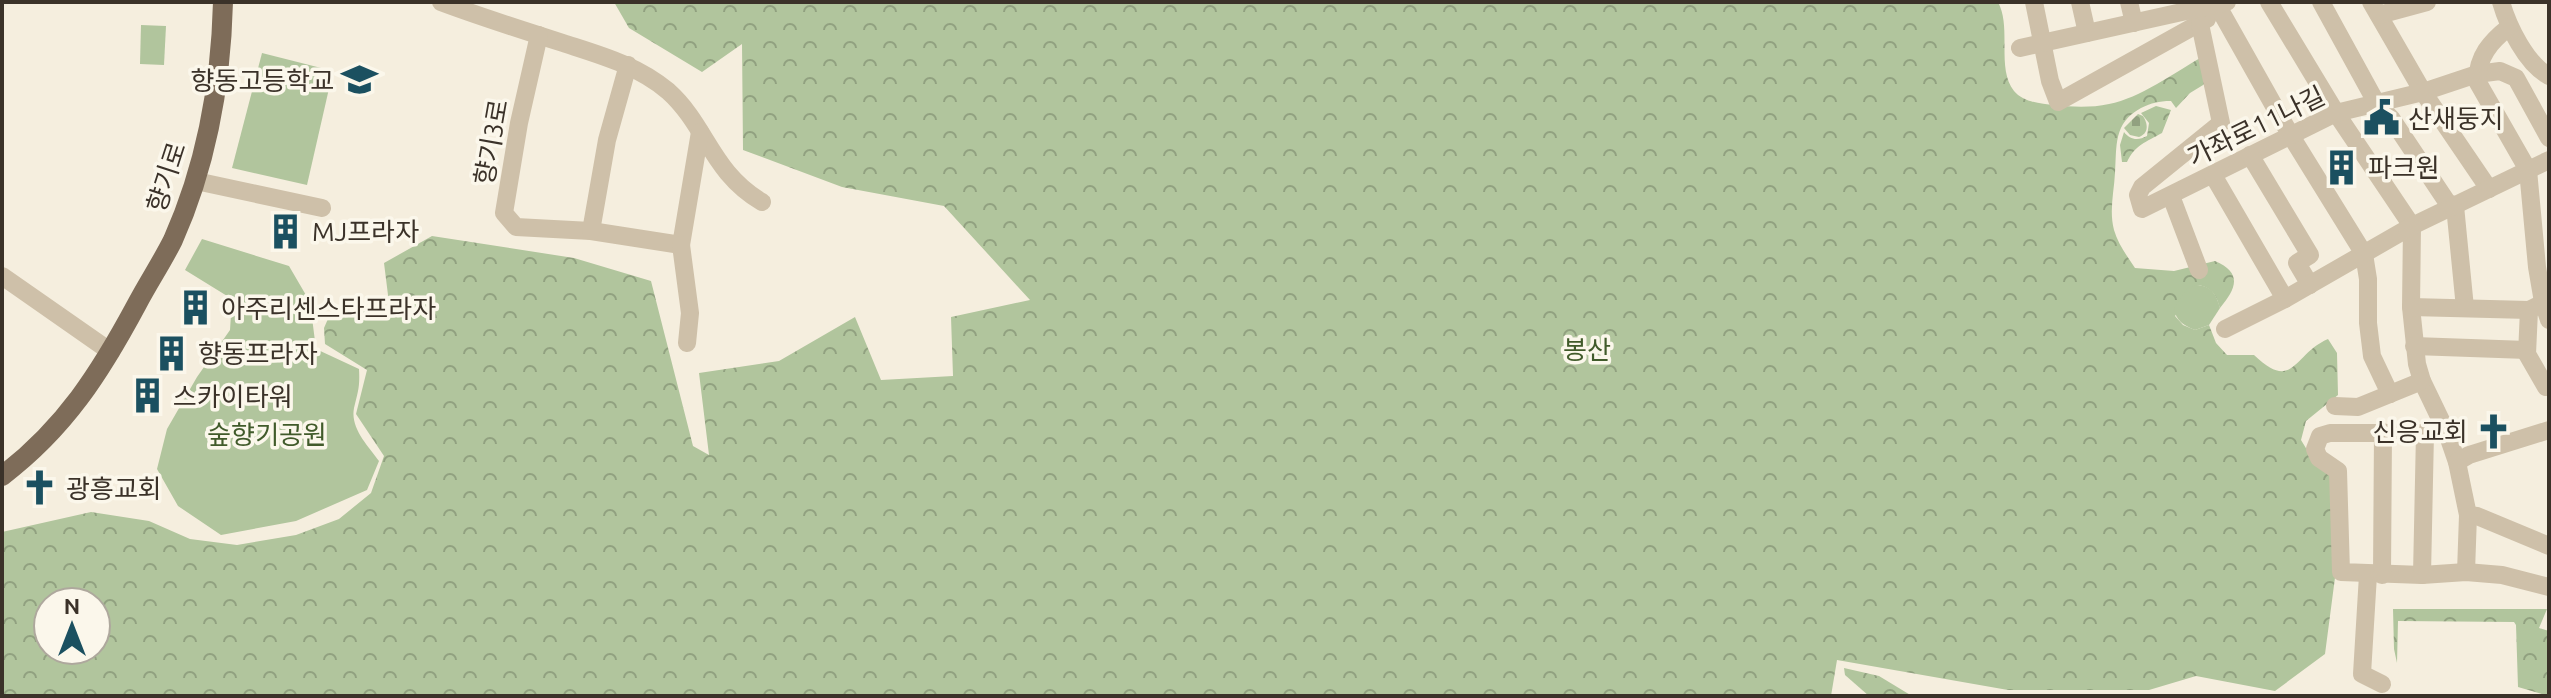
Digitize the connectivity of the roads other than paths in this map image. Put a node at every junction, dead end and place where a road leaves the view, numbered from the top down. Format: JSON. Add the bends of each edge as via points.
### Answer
{"nodes":[{"id":1,"x":223,"y":2,"type":"edge"},
{"id":2,"x":441,"y":2,"type":"edge"},
{"id":3,"x":2034,"y":2,"type":"edge"},
{"id":4,"x":2080,"y":2,"type":"edge"},
{"id":5,"x":2129,"y":2,"type":"edge"},
{"id":6,"x":2269,"y":2,"type":"edge"},
{"id":7,"x":2321,"y":2,"type":"edge"},
{"id":8,"x":2427,"y":2,"type":"edge"},
{"id":9,"x":2501,"y":2,"type":"edge"},
{"id":10,"x":2223,"y":4,"type":"edge"},
{"id":11,"x":2185,"y":6,"type":"edge"},
{"id":12,"x":2375,"y":8,"type":"edge"},
{"id":13,"x":2134,"y":23,"type":"junction"},
{"id":14,"x":2200,"y":24,"type":"junction"},
{"id":15,"x":2509,"y":27,"type":"junction"},
{"id":16,"x":2087,"y":33,"type":"junction"},
{"id":17,"x":539,"y":35,"type":"junction"},
{"id":18,"x":2043,"y":44,"type":"junction"},
{"id":19,"x":2020,"y":48,"type":"dead end"},
{"id":20,"x":628,"y":65,"type":"junction"},
{"id":21,"x":2477,"y":74,"type":"junction"},
{"id":22,"x":2549,"y":76,"type":"edge"},
{"id":23,"x":2423,"y":92,"type":"junction"},
{"id":24,"x":2377,"y":104,"type":"junction"},
{"id":25,"x":2542,"y":110,"type":"edge"},
{"id":26,"x":2336,"y":113,"type":"junction"},
{"id":27,"x":700,"y":132,"type":"junction"},
{"id":28,"x":2291,"y":136,"type":"junction"},
{"id":29,"x":2549,"y":138,"type":"edge"},
{"id":30,"x":2250,"y":155,"type":"junction"},
{"id":31,"x":2549,"y":160,"type":"edge"},
{"id":32,"x":2528,"y":170,"type":"junction"},
{"id":33,"x":2213,"y":175,"type":"junction"},
{"id":34,"x":196,"y":181,"type":"junction"},
{"id":35,"x":2489,"y":189,"type":"junction"},
{"id":36,"x":2171,"y":196,"type":"junction"},
{"id":37,"x":762,"y":202,"type":"dead end"},
{"id":38,"x":2455,"y":206,"type":"junction"},
{"id":39,"x":322,"y":208,"type":"dead end"},
{"id":40,"x":2412,"y":226,"type":"junction"},
{"id":41,"x":591,"y":231,"type":"junction"},
{"id":42,"x":681,"y":245,"type":"junction"},
{"id":43,"x":2364,"y":254,"type":"junction"},
{"id":44,"x":2543,"y":266,"type":"edge"},
{"id":45,"x":2199,"y":270,"type":"dead end"},
{"id":46,"x":2,"y":276,"type":"edge"},
{"id":47,"x":2310,"y":285,"type":"junction"},
{"id":48,"x":2285,"y":299,"type":"junction"},
{"id":49,"x":2411,"y":307,"type":"junction"},
{"id":50,"x":2465,"y":308,"type":"junction"},
{"id":51,"x":2542,"y":308,"type":"edge"},
{"id":52,"x":2225,"y":329,"type":"dead end"},
{"id":53,"x":687,"y":343,"type":"dead end"},
{"id":54,"x":2414,"y":346,"type":"junction"},
{"id":55,"x":2527,"y":350,"type":"junction"},
{"id":56,"x":111,"y":352,"type":"junction"},
{"id":57,"x":2422,"y":381,"type":"junction"},
{"id":58,"x":2547,"y":391,"type":"edge"},
{"id":59,"x":2390,"y":394,"type":"junction"},
{"id":60,"x":2335,"y":406,"type":"dead end"},
{"id":61,"x":2549,"y":430,"type":"edge"},
{"id":62,"x":2383,"y":432,"type":"junction"},
{"id":63,"x":2425,"y":433,"type":"junction"},
{"id":64,"x":2447,"y":433,"type":"junction"},
{"id":65,"x":2457,"y":462,"type":"junction"},
{"id":66,"x":2,"y":476,"type":"edge"},
{"id":67,"x":2468,"y":515,"type":"junction"},
{"id":68,"x":2549,"y":546,"type":"edge"},
{"id":69,"x":2466,"y":572,"type":"junction"},
{"id":70,"x":2375,"y":575,"type":"junction"},
{"id":71,"x":2422,"y":575,"type":"junction"},
{"id":72,"x":2549,"y":587,"type":"edge"},
{"id":73,"x":2382,"y":684,"type":"dead end"}],
"edges":[{"from":1,"to":34,"type":"main road","name":"향기로","via":[[217,87]]},
{"from":2,"to":17,"type":"street"},
{"from":3,"to":18,"type":"street"},
{"from":4,"to":16,"type":"street"},
{"from":5,"to":13,"type":"street"},
{"from":6,"to":26,"type":"street"},
{"from":7,"to":24,"type":"street"},
{"from":8,"to":12,"type":"street"},
{"from":9,"to":15,"type":"street"},
{"from":10,"to":11,"type":"street"},
{"from":10,"to":14,"type":"street"},
{"from":10,"to":28,"type":"street"},
{"from":11,"to":13,"type":"street"},
{"from":12,"to":23,"type":"street"},
{"from":13,"to":16,"type":"street"},
{"from":14,"to":18,"type":"street","via":[[2058,102]]},
{"from":14,"to":36,"type":"street","name":"가좌로11나길","via":[[2221,123],[2138,195],[2142,209]]},
{"from":15,"to":21,"type":"street","via":[[2492,40]]},
{"from":15,"to":22,"type":"street"},
{"from":16,"to":18,"type":"street"},
{"from":17,"to":20,"type":"street"},
{"from":17,"to":41,"type":"street","name":"향기3로","via":[[504,213],[516,227]]},
{"from":18,"to":19,"type":"street"},
{"from":20,"to":27,"type":"street","via":[[668,92]]},
{"from":20,"to":41,"type":"street","via":[[607,140]]},
{"from":21,"to":23,"type":"street","name":"가좌로11나길"},
{"from":21,"to":25,"type":"street","via":[[2500,71],[2516,78]]},
{"from":21,"to":32,"type":"street","via":[[2478,87]]},
{"from":23,"to":24,"type":"street","name":"가좌로11나길"},
{"from":23,"to":35,"type":"street"},
{"from":24,"to":26,"type":"street","name":"가좌로11나길"},
{"from":24,"to":38,"type":"street"},
{"from":25,"to":29,"type":"street"},
{"from":26,"to":28,"type":"street","name":"가좌로11나길"},
{"from":26,"to":40,"type":"street"},
{"from":27,"to":37,"type":"street","via":[[727,175]]},
{"from":27,"to":42,"type":"street"},
{"from":28,"to":30,"type":"street","name":"가좌로11나길"},
{"from":28,"to":43,"type":"street"},
{"from":30,"to":33,"type":"street","name":"가좌로11나길"},
{"from":30,"to":47,"type":"street","via":[[2310,255],[2297,263]]},
{"from":31,"to":32,"type":"street"},
{"from":32,"to":35,"type":"street"},
{"from":32,"to":44,"type":"street"},
{"from":33,"to":36,"type":"street","name":"가좌로11나길"},
{"from":33,"to":48,"type":"street"},
{"from":34,"to":39,"type":"street"},
{"from":34,"to":56,"type":"main road","name":"향기로","via":[[172,242]]},
{"from":35,"to":38,"type":"street"},
{"from":36,"to":45,"type":"street","name":"가좌로11나길"},
{"from":38,"to":40,"type":"street"},
{"from":38,"to":50,"type":"street"},
{"from":40,"to":43,"type":"street"},
{"from":40,"to":49,"type":"street"},
{"from":41,"to":42,"type":"street","name":"향기3로"},
{"from":42,"to":53,"type":"street","via":[[690,313]]},
{"from":43,"to":47,"type":"street"},
{"from":43,"to":59,"type":"street","via":[[2372,356]]},
{"from":44,"to":51,"type":"street"},
{"from":46,"to":56,"type":"street"},
{"from":47,"to":48,"type":"street"},
{"from":48,"to":52,"type":"street"},
{"from":49,"to":50,"type":"street"},
{"from":49,"to":54,"type":"street"},
{"from":50,"to":51,"type":"street"},
{"from":51,"to":55,"type":"street"},
{"from":54,"to":55,"type":"street"},
{"from":54,"to":57,"type":"street"},
{"from":55,"to":58,"type":"street"},
{"from":56,"to":66,"type":"main road","name":"향기로","via":[[49,435]]},
{"from":57,"to":59,"type":"street"},
{"from":57,"to":64,"type":"street"},
{"from":59,"to":60,"type":"street","via":[[2358,407]]},
{"from":61,"to":65,"type":"street"},
{"from":62,"to":63,"type":"street"},
{"from":62,"to":70,"type":"street"},
{"from":62,"to":70,"type":"street","via":[[2330,433],[2320,436],[2315,449],[2338,471],[2341,572]]},
{"from":63,"to":64,"type":"street"},
{"from":63,"to":71,"type":"street"},
{"from":64,"to":65,"type":"street"},
{"from":65,"to":67,"type":"street"},
{"from":67,"to":68,"type":"street"},
{"from":67,"to":69,"type":"street"},
{"from":69,"to":71,"type":"street"},
{"from":69,"to":72,"type":"street"},
{"from":70,"to":71,"type":"street"},
{"from":70,"to":73,"type":"street","via":[[2362,674]]}]}
